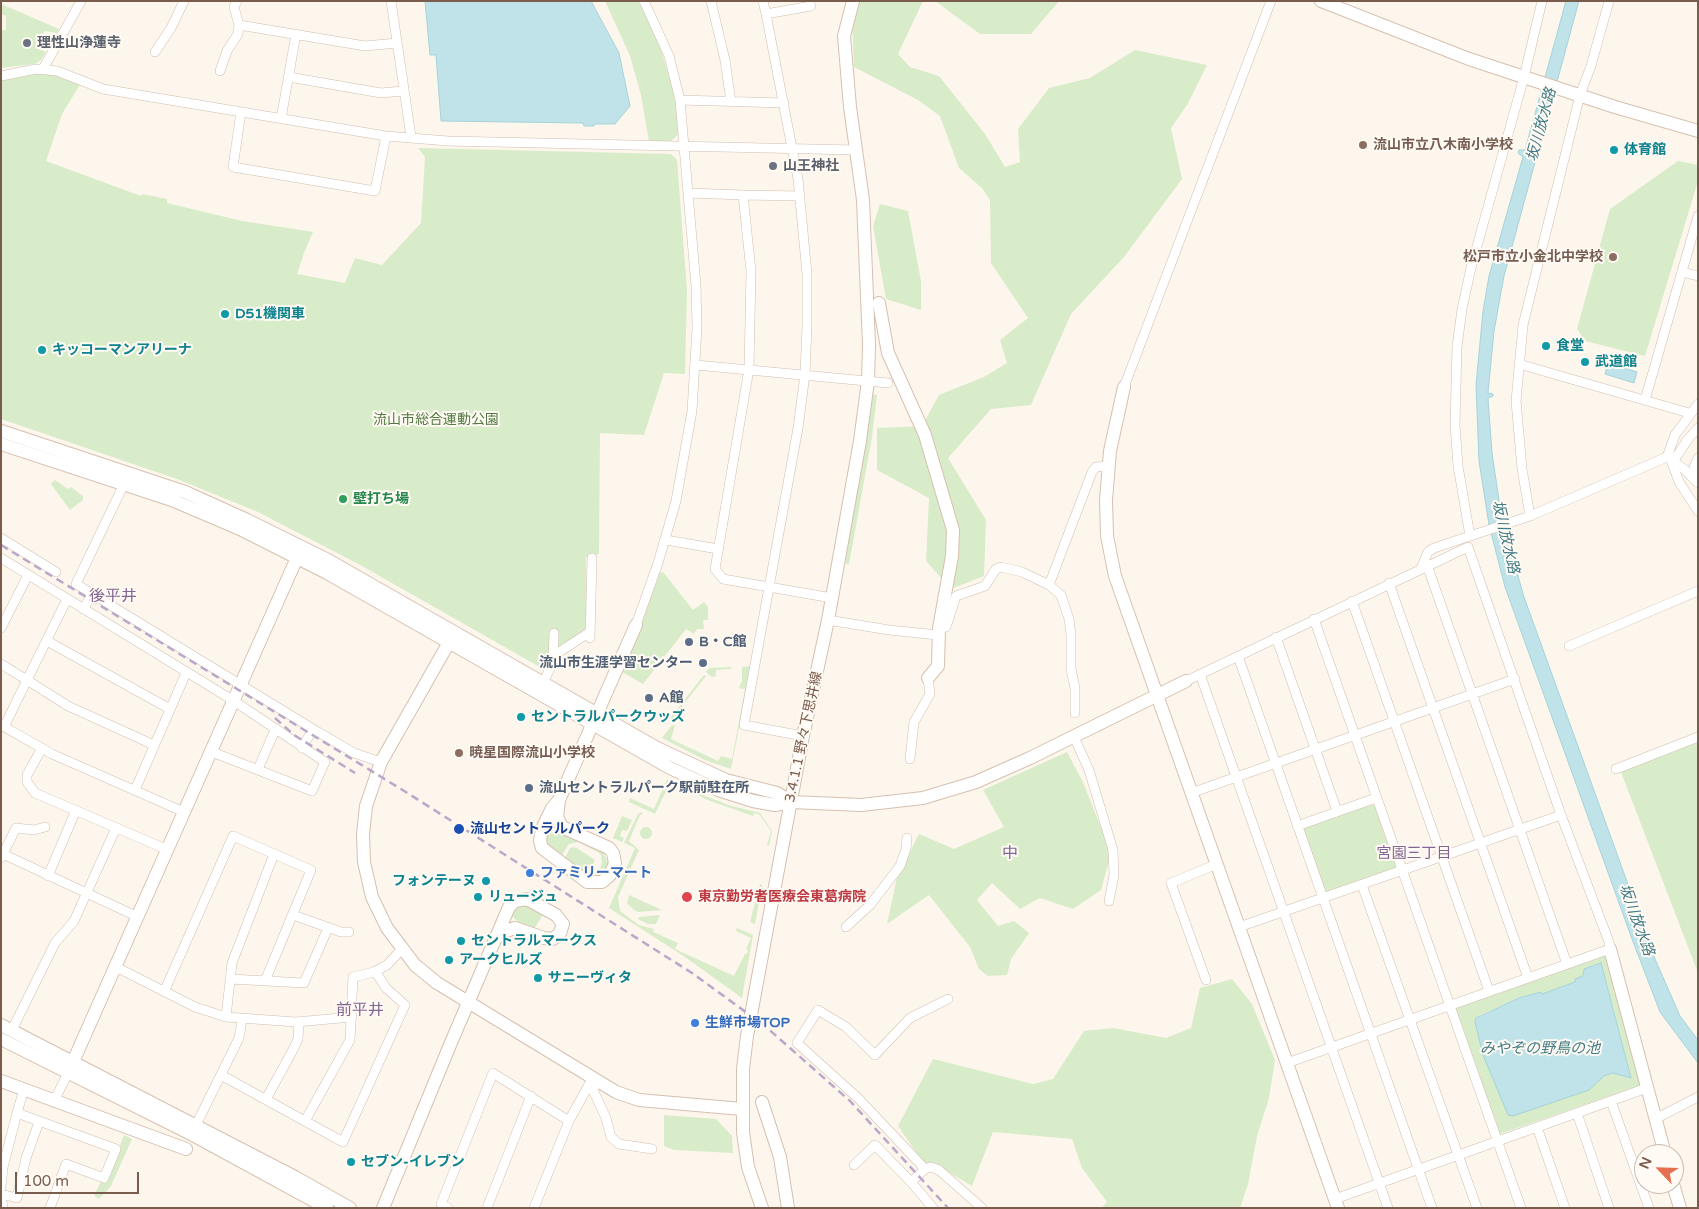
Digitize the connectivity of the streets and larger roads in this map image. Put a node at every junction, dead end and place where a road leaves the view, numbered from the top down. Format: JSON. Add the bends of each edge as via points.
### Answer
{"nodes":[{"id":1,"x":81,"y":1,"type":"edge"},
{"id":2,"x":184,"y":1,"type":"edge"},
{"id":3,"x":237,"y":1,"type":"edge"},
{"id":4,"x":391,"y":1,"type":"edge"},
{"id":5,"x":644,"y":1,"type":"edge"},
{"id":6,"x":711,"y":1,"type":"edge"},
{"id":7,"x":763,"y":1,"type":"edge"},
{"id":8,"x":853,"y":1,"type":"edge"},
{"id":9,"x":1271,"y":1,"type":"edge"},
{"id":10,"x":1321,"y":1,"type":"edge"},
{"id":11,"x":1542,"y":1,"type":"edge"},
{"id":12,"x":1608,"y":1,"type":"edge"},
{"id":13,"x":811,"y":6,"type":"dead end"},
{"id":14,"x":766,"y":14,"type":"junction"},
{"id":15,"x":239,"y":25,"type":"junction"},
{"id":16,"x":296,"y":34,"type":"junction"},
{"id":17,"x":397,"y":43,"type":"junction"},
{"id":18,"x":155,"y":52,"type":"dead end"},
{"id":19,"x":43,"y":69,"type":"junction"},
{"id":20,"x":220,"y":71,"type":"dead end"},
{"id":21,"x":1,"y":76,"type":"edge"},
{"id":22,"x":289,"y":77,"type":"junction"},
{"id":23,"x":1527,"y":78,"type":"junction"},
{"id":24,"x":403,"y":91,"type":"junction"},
{"id":25,"x":1578,"y":94,"type":"junction"},
{"id":26,"x":680,"y":100,"type":"junction"},
{"id":27,"x":732,"y":102,"type":"junction"},
{"id":28,"x":784,"y":103,"type":"junction"},
{"id":29,"x":241,"y":112,"type":"junction"},
{"id":30,"x":281,"y":119,"type":"junction"},
{"id":31,"x":1698,"y":131,"type":"edge"},
{"id":32,"x":386,"y":136,"type":"junction"},
{"id":33,"x":411,"y":137,"type":"junction"},
{"id":34,"x":684,"y":145,"type":"junction"},
{"id":35,"x":793,"y":148,"type":"junction"},
{"id":36,"x":856,"y":150,"type":"junction"},
{"id":37,"x":688,"y":193,"type":"junction"},
{"id":38,"x":743,"y":195,"type":"junction"},
{"id":39,"x":800,"y":196,"type":"junction"},
{"id":40,"x":1698,"y":216,"type":"edge"},
{"id":41,"x":1682,"y":272,"type":"junction"},
{"id":42,"x":1698,"y":276,"type":"edge"},
{"id":43,"x":880,"y":303,"type":"dead end"},
{"id":44,"x":1519,"y":364,"type":"junction"},
{"id":45,"x":696,"y":365,"type":"junction"},
{"id":46,"x":749,"y":369,"type":"junction"},
{"id":47,"x":805,"y":374,"type":"junction"},
{"id":48,"x":868,"y":381,"type":"junction"},
{"id":49,"x":888,"y":383,"type":"dead end"},
{"id":50,"x":1124,"y":387,"type":"joint"},
{"id":51,"x":1646,"y":400,"type":"junction"},
{"id":52,"x":1698,"y":404,"type":"edge"},
{"id":53,"x":1689,"y":413,"type":"junction"},
{"id":54,"x":1,"y":430,"type":"edge"},
{"id":55,"x":1696,"y":432,"type":"edge"},
{"id":56,"x":1,"y":444,"type":"edge"},
{"id":57,"x":1698,"y":458,"type":"edge"},
{"id":58,"x":1670,"y":460,"type":"junction"},
{"id":59,"x":1108,"y":466,"type":"junction"},
{"id":60,"x":1698,"y":471,"type":"edge"},
{"id":61,"x":1698,"y":483,"type":"edge"},
{"id":62,"x":124,"y":484,"type":"junction"},
{"id":63,"x":1698,"y":511,"type":"edge"},
{"id":64,"x":1527,"y":517,"type":"junction"},
{"id":65,"x":1473,"y":535,"type":"junction"},
{"id":66,"x":1,"y":538,"type":"edge"},
{"id":67,"x":666,"y":540,"type":"junction"},
{"id":68,"x":718,"y":549,"type":"junction"},
{"id":69,"x":300,"y":552,"type":"junction"},
{"id":70,"x":1,"y":558,"type":"edge"},
{"id":71,"x":592,"y":558,"type":"dead end"},
{"id":72,"x":1424,"y":567,"type":"junction"},
{"id":73,"x":56,"y":572,"type":"dead end"},
{"id":74,"x":28,"y":575,"type":"junction"},
{"id":75,"x":1389,"y":583,"type":"junction"},
{"id":76,"x":1049,"y":585,"type":"junction"},
{"id":77,"x":768,"y":588,"type":"junction"},
{"id":78,"x":1698,"y":591,"type":"edge"},
{"id":79,"x":93,"y":594,"type":"junction"},
{"id":80,"x":832,"y":598,"type":"junction"},
{"id":81,"x":67,"y":600,"type":"junction"},
{"id":82,"x":1352,"y":601,"type":"junction"},
{"id":83,"x":83,"y":609,"type":"junction"},
{"id":84,"x":1314,"y":619,"type":"junction"},
{"id":85,"x":828,"y":620,"type":"junction"},
{"id":86,"x":636,"y":625,"type":"joint"},
{"id":87,"x":1,"y":628,"type":"edge"},
{"id":88,"x":939,"y":632,"type":"junction"},
{"id":89,"x":554,"y":633,"type":"dead end"},
{"id":90,"x":1276,"y":637,"type":"junction"},
{"id":91,"x":451,"y":638,"type":"junction"},
{"id":92,"x":47,"y":641,"type":"junction"},
{"id":93,"x":1569,"y":646,"type":"dead end"},
{"id":94,"x":553,"y":656,"type":"junction"},
{"id":95,"x":1238,"y":656,"type":"junction"},
{"id":96,"x":1,"y":664,"type":"edge"},
{"id":97,"x":186,"y":673,"type":"junction"},
{"id":98,"x":1200,"y":674,"type":"junction"},
{"id":99,"x":928,"y":678,"type":"joint"},
{"id":100,"x":1515,"y":679,"type":"junction"},
{"id":101,"x":27,"y":680,"type":"junction"},
{"id":102,"x":1186,"y":681,"type":"joint"},
{"id":103,"x":543,"y":683,"type":"junction"},
{"id":104,"x":242,"y":684,"type":"junction"},
{"id":105,"x":1156,"y":694,"type":"junction"},
{"id":106,"x":1473,"y":694,"type":"junction"},
{"id":107,"x":234,"y":701,"type":"junction"},
{"id":108,"x":1434,"y":707,"type":"junction"},
{"id":109,"x":170,"y":709,"type":"junction"},
{"id":110,"x":1075,"y":713,"type":"dead end"},
{"id":111,"x":596,"y":719,"type":"junction"},
{"id":112,"x":1394,"y":722,"type":"junction"},
{"id":113,"x":3,"y":726,"type":"edge"},
{"id":114,"x":313,"y":729,"type":"junction"},
{"id":115,"x":275,"y":730,"type":"junction"},
{"id":116,"x":1354,"y":735,"type":"junction"},
{"id":117,"x":803,"y":736,"type":"junction"},
{"id":118,"x":1074,"y":737,"type":"junction"},
{"id":119,"x":1698,"y":737,"type":"edge"},
{"id":120,"x":154,"y":745,"type":"junction"},
{"id":121,"x":42,"y":748,"type":"junction"},
{"id":122,"x":302,"y":748,"type":"junction"},
{"id":123,"x":1314,"y":749,"type":"junction"},
{"id":124,"x":212,"y":752,"type":"junction"},
{"id":125,"x":910,"y":759,"type":"dead end"},
{"id":126,"x":381,"y":762,"type":"junction"},
{"id":127,"x":1275,"y":763,"type":"junction"},
{"id":128,"x":258,"y":769,"type":"junction"},
{"id":129,"x":1616,"y":769,"type":"dead end"},
{"id":130,"x":1237,"y":777,"type":"junction"},
{"id":131,"x":135,"y":790,"type":"junction"},
{"id":132,"x":1191,"y":793,"type":"junction"},
{"id":133,"x":1376,"y":798,"type":"junction"},
{"id":134,"x":559,"y":800,"type":"junction"},
{"id":135,"x":791,"y":802,"type":"junction"},
{"id":136,"x":76,"y":810,"type":"junction"},
{"id":137,"x":1337,"y":811,"type":"junction"},
{"id":138,"x":184,"y":812,"type":"junction"},
{"id":139,"x":1561,"y":815,"type":"junction"},
{"id":140,"x":560,"y":824,"type":"junction"},
{"id":141,"x":1297,"y":826,"type":"junction"},
{"id":142,"x":45,"y":827,"type":"dead end"},
{"id":143,"x":116,"y":828,"type":"junction"},
{"id":144,"x":1520,"y":830,"type":"junction"},
{"id":145,"x":540,"y":835,"type":"junction"},
{"id":146,"x":907,"y":838,"type":"dead end"},
{"id":147,"x":1480,"y":843,"type":"junction"},
{"id":148,"x":168,"y":850,"type":"junction"},
{"id":149,"x":274,"y":854,"type":"junction"},
{"id":150,"x":2,"y":856,"type":"edge"},
{"id":151,"x":1442,"y":857,"type":"junction"},
{"id":152,"x":1217,"y":864,"type":"junction"},
{"id":153,"x":1402,"y":871,"type":"junction"},
{"id":154,"x":48,"y":876,"type":"junction"},
{"id":155,"x":1362,"y":885,"type":"junction"},
{"id":156,"x":86,"y":894,"type":"junction"},
{"id":157,"x":1322,"y":898,"type":"junction"},
{"id":158,"x":1109,"y":901,"type":"dead end"},
{"id":159,"x":506,"y":912,"type":"junction"},
{"id":160,"x":1283,"y":912,"type":"junction"},
{"id":161,"x":293,"y":915,"type":"junction"},
{"id":162,"x":138,"y":917,"type":"junction"},
{"id":163,"x":846,"y":927,"type":"dead end"},
{"id":164,"x":328,"y":928,"type":"junction"},
{"id":165,"x":520,"y":928,"type":"junction"},
{"id":166,"x":1239,"y":928,"type":"junction"},
{"id":167,"x":349,"y":932,"type":"dead end"},
{"id":168,"x":495,"y":939,"type":"junction"},
{"id":169,"x":1610,"y":949,"type":"junction"},
{"id":170,"x":401,"y":950,"type":"junction"},
{"id":171,"x":1568,"y":964,"type":"junction"},
{"id":172,"x":116,"y":967,"type":"junction"},
{"id":173,"x":375,"y":972,"type":"junction"},
{"id":174,"x":1528,"y":978,"type":"junction"},
{"id":175,"x":230,"y":979,"type":"junction"},
{"id":176,"x":1206,"y":980,"type":"dead end"},
{"id":177,"x":265,"y":981,"type":"junction"},
{"id":178,"x":1489,"y":991,"type":"junction"},
{"id":179,"x":164,"y":992,"type":"junction"},
{"id":180,"x":948,"y":999,"type":"dead end"},
{"id":181,"x":468,"y":1002,"type":"junction"},
{"id":182,"x":1449,"y":1006,"type":"junction"},
{"id":183,"x":226,"y":1017,"type":"junction"},
{"id":184,"x":352,"y":1017,"type":"junction"},
{"id":185,"x":242,"y":1020,"type":"junction"},
{"id":186,"x":1410,"y":1020,"type":"junction"},
{"id":187,"x":299,"y":1022,"type":"junction"},
{"id":188,"x":6,"y":1027,"type":"edge"},
{"id":189,"x":1370,"y":1034,"type":"junction"},
{"id":190,"x":1,"y":1039,"type":"edge"},
{"id":191,"x":1330,"y":1047,"type":"junction"},
{"id":192,"x":1287,"y":1063,"type":"junction"},
{"id":193,"x":71,"y":1067,"type":"junction"},
{"id":194,"x":221,"y":1074,"type":"junction"},
{"id":195,"x":1,"y":1080,"type":"edge"},
{"id":196,"x":594,"y":1080,"type":"junction"},
{"id":197,"x":1646,"y":1088,"type":"junction"},
{"id":198,"x":24,"y":1089,"type":"junction"},
{"id":199,"x":531,"y":1096,"type":"junction"},
{"id":200,"x":1698,"y":1097,"type":"edge"},
{"id":201,"x":55,"y":1099,"type":"junction"},
{"id":202,"x":266,"y":1099,"type":"junction"},
{"id":203,"x":1611,"y":1101,"type":"junction"},
{"id":204,"x":762,"y":1102,"type":"dead end"},
{"id":205,"x":742,"y":1110,"type":"junction"},
{"id":206,"x":17,"y":1113,"type":"junction"},
{"id":207,"x":1576,"y":1113,"type":"junction"},
{"id":208,"x":569,"y":1120,"type":"junction"},
{"id":209,"x":1655,"y":1120,"type":"junction"},
{"id":210,"x":305,"y":1121,"type":"junction"},
{"id":211,"x":39,"y":1122,"type":"junction"},
{"id":212,"x":196,"y":1125,"type":"junction"},
{"id":213,"x":1537,"y":1127,"type":"junction"},
{"id":214,"x":1498,"y":1141,"type":"junction"},
{"id":215,"x":1662,"y":1144,"type":"edge"},
{"id":216,"x":186,"y":1149,"type":"dead end"},
{"id":217,"x":652,"y":1149,"type":"dead end"},
{"id":218,"x":1459,"y":1155,"type":"junction"},
{"id":219,"x":854,"y":1165,"type":"dead end"},
{"id":220,"x":925,"y":1169,"type":"junction"},
{"id":221,"x":1418,"y":1169,"type":"junction"},
{"id":222,"x":911,"y":1182,"type":"junction"},
{"id":223,"x":1379,"y":1183,"type":"junction"},
{"id":224,"x":1,"y":1187,"type":"edge"},
{"id":225,"x":1676,"y":1194,"type":"edge"},
{"id":226,"x":1,"y":1195,"type":"edge"},
{"id":227,"x":1336,"y":1203,"type":"edge"},
{"id":228,"x":3,"y":1208,"type":"edge"},
{"id":229,"x":50,"y":1208,"type":"edge"},
{"id":230,"x":327,"y":1208,"type":"edge"},
{"id":231,"x":350,"y":1208,"type":"edge"},
{"id":232,"x":383,"y":1208,"type":"edge"},
{"id":233,"x":448,"y":1208,"type":"edge"},
{"id":234,"x":487,"y":1208,"type":"edge"},
{"id":235,"x":534,"y":1208,"type":"edge"},
{"id":236,"x":762,"y":1208,"type":"edge"},
{"id":237,"x":788,"y":1208,"type":"edge"},
{"id":238,"x":933,"y":1208,"type":"edge"},
{"id":239,"x":982,"y":1208,"type":"edge"},
{"id":240,"x":1388,"y":1208,"type":"edge"},
{"id":241,"x":1432,"y":1208,"type":"edge"},
{"id":242,"x":1477,"y":1208,"type":"edge"},
{"id":243,"x":1521,"y":1208,"type":"edge"},
{"id":244,"x":1565,"y":1208,"type":"edge"},
{"id":245,"x":1609,"y":1208,"type":"edge"},
{"id":246,"x":1649,"y":1208,"type":"edge"},
{"id":247,"x":1680,"y":1208,"type":"edge"}],
"edges":[{"from":1,"to":19,"type":"street"},
{"from":2,"to":18,"type":"street","via":[[172,28]]},
{"from":3,"to":15,"type":"street","via":[[234,7]]},
{"from":4,"to":17,"type":"street"},
{"from":5,"to":26,"type":"street","via":[[669,56]]},
{"from":6,"to":27,"type":"street"},
{"from":7,"to":14,"type":"street"},
{"from":8,"to":36,"type":"street","name":"3.4.1.1 野々下思井線","via":[[844,36]]},
{"from":9,"to":50,"type":"street"},
{"from":10,"to":23,"type":"street","via":[[1469,59]]},
{"from":11,"to":23,"type":"street"},
{"from":12,"to":25,"type":"street","via":[[1591,66]]},
{"from":13,"to":14,"type":"street"},
{"from":14,"to":28,"type":"street"},
{"from":15,"to":16,"type":"street"},
{"from":15,"to":20,"type":"street","via":[[236,39],[227,51]]},
{"from":16,"to":17,"type":"street","via":[[365,46]]},
{"from":16,"to":22,"type":"street"},
{"from":17,"to":24,"type":"street"},
{"from":19,"to":21,"type":"street"},
{"from":19,"to":29,"type":"street","via":[[68,74],[103,89]]},
{"from":22,"to":24,"type":"street","via":[[380,92]]},
{"from":22,"to":30,"type":"street"},
{"from":23,"to":25,"type":"street"},
{"from":23,"to":65,"type":"street","via":[[1471,268],[1457,347],[1455,425],[1458,466]]},
{"from":24,"to":33,"type":"street"},
{"from":25,"to":31,"type":"street"},
{"from":25,"to":44,"type":"street","via":[[1529,291]]},
{"from":26,"to":27,"type":"street"},
{"from":26,"to":34,"type":"street"},
{"from":27,"to":28,"type":"street"},
{"from":28,"to":35,"type":"street"},
{"from":29,"to":30,"type":"street"},
{"from":29,"to":32,"type":"street","via":[[233,167],[375,191]]},
{"from":30,"to":32,"type":"street"},
{"from":32,"to":33,"type":"street"},
{"from":33,"to":34,"type":"street","via":[[448,141]]},
{"from":34,"to":35,"type":"street"},
{"from":34,"to":37,"type":"street"},
{"from":35,"to":36,"type":"street"},
{"from":35,"to":39,"type":"street"},
{"from":36,"to":48,"type":"street","name":"3.4.1.1 野々下思井線","via":[[863,200]]},
{"from":37,"to":38,"type":"street"},
{"from":37,"to":45,"type":"street","via":[[696,286]]},
{"from":38,"to":39,"type":"street"},
{"from":38,"to":46,"type":"street","via":[[751,271]]},
{"from":39,"to":47,"type":"street","via":[[807,274]]},
{"from":40,"to":41,"type":"street"},
{"from":41,"to":42,"type":"street"},
{"from":41,"to":51,"type":"street"},
{"from":43,"to":88,"type":"street","via":[[888,353],[925,435],[952,520],[953,544]]},
{"from":44,"to":51,"type":"street"},
{"from":44,"to":64,"type":"street","via":[[1517,422]]},
{"from":45,"to":46,"type":"street"},
{"from":45,"to":67,"type":"street","via":[[684,459]]},
{"from":46,"to":47,"type":"street"},
{"from":46,"to":68,"type":"street"},
{"from":47,"to":48,"type":"street"},
{"from":47,"to":77,"type":"street","via":[[790,481]]},
{"from":48,"to":49,"type":"street"},
{"from":48,"to":80,"type":"street","name":"3.4.1.1 野々下思井線"},
{"from":50,"to":59,"type":"street"},
{"from":51,"to":53,"type":"street"},
{"from":52,"to":53,"type":"street"},
{"from":53,"to":58,"type":"street","via":[[1675,435]]},
{"from":54,"to":69,"type":"street","via":[[199,498]]},
{"from":55,"to":58,"type":"street"},
{"from":56,"to":62,"type":"street"},
{"from":57,"to":60,"type":"street","via":[[1694,463]]},
{"from":58,"to":61,"type":"street"},
{"from":58,"to":63,"type":"street","via":[[1679,482]]},
{"from":58,"to":64,"type":"street"},
{"from":59,"to":76,"type":"street","via":[[1096,467],[1092,472]]},
{"from":59,"to":105,"type":"street","via":[[1106,523],[1110,552],[1123,602]]},
{"from":62,"to":69,"type":"street"},
{"from":62,"to":79,"type":"street","via":[[76,584]]},
{"from":64,"to":65,"type":"street"},
{"from":65,"to":72,"type":"street","via":[[1428,552]]},
{"from":66,"to":73,"type":"street"},
{"from":67,"to":68,"type":"street"},
{"from":67,"to":86,"type":"street"},
{"from":68,"to":77,"type":"street","via":[[715,569],[723,579]]},
{"from":69,"to":91,"type":"street"},
{"from":69,"to":104,"type":"street"},
{"from":70,"to":74,"type":"street"},
{"from":71,"to":94,"type":"street","via":[[590,635]]},
{"from":72,"to":75,"type":"street"},
{"from":72,"to":100,"type":"street","via":[[1468,547]]},
{"from":72,"to":106,"type":"street"},
{"from":74,"to":81,"type":"street"},
{"from":74,"to":87,"type":"street"},
{"from":75,"to":82,"type":"street"},
{"from":75,"to":108,"type":"street"},
{"from":76,"to":88,"type":"street","via":[[1022,572],[1001,567],[996,569],[985,586],[956,596],[946,627]]},
{"from":76,"to":110,"type":"street","via":[[1061,595],[1069,619]]},
{"from":77,"to":80,"type":"street"},
{"from":77,"to":117,"type":"street","via":[[744,725]]},
{"from":78,"to":93,"type":"street"},
{"from":79,"to":83,"type":"street"},
{"from":79,"to":104,"type":"street"},
{"from":80,"to":85,"type":"street","name":"3.4.1.1 野々下思井線"},
{"from":81,"to":83,"type":"street"},
{"from":81,"to":92,"type":"street"},
{"from":82,"to":84,"type":"street"},
{"from":82,"to":112,"type":"street"},
{"from":83,"to":97,"type":"street"},
{"from":84,"to":90,"type":"street"},
{"from":84,"to":116,"type":"street"},
{"from":85,"to":88,"type":"street","via":[[889,630]]},
{"from":85,"to":117,"type":"street","name":"3.4.1.1 野々下思井線"},
{"from":86,"to":111,"type":"street"},
{"from":88,"to":99,"type":"street","via":[[938,666]]},
{"from":89,"to":94,"type":"street"},
{"from":90,"to":95,"type":"street"},
{"from":90,"to":123,"type":"street"},
{"from":91,"to":103,"type":"street"},
{"from":91,"to":111,"type":"street"},
{"from":91,"to":126,"type":"street"},
{"from":92,"to":101,"type":"street"},
{"from":92,"to":109,"type":"street"},
{"from":94,"to":103,"type":"street"},
{"from":95,"to":98,"type":"street"},
{"from":95,"to":127,"type":"street"},
{"from":96,"to":101,"type":"street"},
{"from":97,"to":107,"type":"street"},
{"from":97,"to":109,"type":"street"},
{"from":98,"to":102,"type":"street"},
{"from":98,"to":130,"type":"street"},
{"from":99,"to":125,"type":"street","via":[[930,694],[914,722]]},
{"from":100,"to":106,"type":"street"},
{"from":100,"to":139,"type":"street"},
{"from":101,"to":113,"type":"street"},
{"from":101,"to":120,"type":"street","via":[[68,706]]},
{"from":102,"to":105,"type":"street"},
{"from":103,"to":111,"type":"street"},
{"from":104,"to":107,"type":"street"},
{"from":104,"to":114,"type":"street"},
{"from":105,"to":118,"type":"street"},
{"from":105,"to":132,"type":"street"},
{"from":106,"to":108,"type":"street"},
{"from":106,"to":144,"type":"street"},
{"from":107,"to":115,"type":"street"},
{"from":107,"to":124,"type":"street"},
{"from":108,"to":112,"type":"street"},
{"from":108,"to":147,"type":"street"},
{"from":109,"to":120,"type":"street"},
{"from":111,"to":134,"type":"street"},
{"from":111,"to":135,"type":"street","via":[[701,770],[777,793]]},
{"from":112,"to":116,"type":"street"},
{"from":112,"to":151,"type":"street"},
{"from":113,"to":121,"type":"street"},
{"from":114,"to":122,"type":"street"},
{"from":114,"to":126,"type":"street","via":[[354,753]]},
{"from":115,"to":122,"type":"street"},
{"from":115,"to":128,"type":"street"},
{"from":116,"to":123,"type":"street"},
{"from":116,"to":133,"type":"street"},
{"from":117,"to":135,"type":"street","name":"3.4.1.1 野々下思井線"},
{"from":118,"to":135,"type":"street","via":[[976,782],[924,798],[861,805]]},
{"from":118,"to":158,"type":"street","via":[[1089,770],[1113,850],[1114,875]]},
{"from":119,"to":129,"type":"street"},
{"from":120,"to":131,"type":"street"},
{"from":121,"to":131,"type":"street"},
{"from":121,"to":136,"type":"street","via":[[30,766],[27,782],[40,796]]},
{"from":122,"to":128,"type":"street","via":[[324,762],[312,791]]},
{"from":123,"to":127,"type":"street"},
{"from":123,"to":137,"type":"street"},
{"from":124,"to":128,"type":"street"},
{"from":124,"to":138,"type":"street"},
{"from":126,"to":170,"type":"street","via":[[366,806],[364,862],[372,897]]},
{"from":127,"to":130,"type":"street"},
{"from":127,"to":141,"type":"street"},
{"from":130,"to":132,"type":"street"},
{"from":130,"to":160,"type":"street"},
{"from":131,"to":138,"type":"street"},
{"from":132,"to":152,"type":"street"},
{"from":133,"to":137,"type":"street"},
{"from":133,"to":153,"type":"street"},
{"from":134,"to":140,"type":"street"},
{"from":134,"to":145,"type":"street"},
{"from":135,"to":205,"type":"street","name":"3.4.1.1 野々下思井線","via":[[747,1036]]},
{"from":136,"to":143,"type":"street"},
{"from":136,"to":154,"type":"street"},
{"from":137,"to":141,"type":"street"},
{"from":138,"to":148,"type":"street"},
{"from":139,"to":144,"type":"street"},
{"from":139,"to":169,"type":"street"},
{"from":140,"to":145,"type":"street"},
{"from":140,"to":145,"type":"street","via":[[565,830],[609,848],[615,863],[607,879],[596,884],[587,882],[545,852]]},
{"from":141,"to":157,"type":"street"},
{"from":142,"to":150,"type":"street","via":[[34,830],[16,828]]},
{"from":143,"to":148,"type":"street"},
{"from":143,"to":156,"type":"street"},
{"from":144,"to":147,"type":"street"},
{"from":144,"to":171,"type":"street"},
{"from":146,"to":163,"type":"street","via":[[900,866],[870,905]]},
{"from":147,"to":151,"type":"street"},
{"from":147,"to":174,"type":"street"},
{"from":148,"to":162,"type":"street"},
{"from":149,"to":161,"type":"street","via":[[311,870]]},
{"from":149,"to":175,"type":"street","via":[[232,962]]},
{"from":149,"to":179,"type":"street","via":[[233,836]]},
{"from":150,"to":154,"type":"street"},
{"from":151,"to":153,"type":"street"},
{"from":151,"to":178,"type":"street"},
{"from":152,"to":166,"type":"street"},
{"from":152,"to":176,"type":"street","via":[[1171,883]]},
{"from":153,"to":155,"type":"street"},
{"from":153,"to":182,"type":"street"},
{"from":154,"to":156,"type":"street"},
{"from":155,"to":157,"type":"street"},
{"from":155,"to":186,"type":"street"},
{"from":156,"to":162,"type":"street"},
{"from":156,"to":188,"type":"street","via":[[74,920],[50,953]]},
{"from":157,"to":160,"type":"street"},
{"from":157,"to":189,"type":"street"},
{"from":159,"to":165,"type":"street"},
{"from":159,"to":165,"type":"street","via":[[515,901],[527,900],[556,915],[563,924],[558,936],[549,939]]},
{"from":159,"to":168,"type":"street"},
{"from":160,"to":166,"type":"street"},
{"from":160,"to":191,"type":"street"},
{"from":161,"to":164,"type":"street"},
{"from":161,"to":177,"type":"street"},
{"from":162,"to":172,"type":"street"},
{"from":164,"to":167,"type":"street"},
{"from":164,"to":177,"type":"street","via":[[304,983]]},
{"from":165,"to":168,"type":"street","via":[[511,929]]},
{"from":166,"to":192,"type":"street"},
{"from":168,"to":181,"type":"street"},
{"from":169,"to":171,"type":"street"},
{"from":169,"to":197,"type":"street"},
{"from":170,"to":173,"type":"street"},
{"from":170,"to":181,"type":"street","via":[[425,974]]},
{"from":171,"to":174,"type":"street"},
{"from":172,"to":179,"type":"street"},
{"from":172,"to":193,"type":"street"},
{"from":173,"to":184,"type":"street","via":[[353,978]]},
{"from":173,"to":210,"type":"street","via":[[386,988],[406,1006],[343,1142]]},
{"from":174,"to":178,"type":"street"},
{"from":175,"to":177,"type":"street"},
{"from":175,"to":183,"type":"street"},
{"from":178,"to":182,"type":"street"},
{"from":179,"to":183,"type":"street"},
{"from":180,"to":220,"type":"street","via":[[910,1018],[875,1055],[846,1027],[818,1010],[797,1043],[858,1098]]},
{"from":181,"to":196,"type":"street"},
{"from":181,"to":232,"type":"street"},
{"from":182,"to":186,"type":"street"},
{"from":182,"to":214,"type":"street"},
{"from":183,"to":185,"type":"street"},
{"from":184,"to":187,"type":"street"},
{"from":184,"to":210,"type":"street","via":[[347,1047]]},
{"from":185,"to":187,"type":"street"},
{"from":185,"to":194,"type":"street","via":[[239,1038]]},
{"from":186,"to":189,"type":"street"},
{"from":186,"to":218,"type":"street"},
{"from":187,"to":202,"type":"street","via":[[298,1039]]},
{"from":188,"to":193,"type":"street"},
{"from":189,"to":191,"type":"street"},
{"from":189,"to":221,"type":"street"},
{"from":190,"to":193,"type":"street"},
{"from":191,"to":192,"type":"street"},
{"from":191,"to":223,"type":"street"},
{"from":192,"to":227,"type":"street"},
{"from":193,"to":201,"type":"street"},
{"from":193,"to":212,"type":"street"},
{"from":193,"to":230,"type":"street"},
{"from":194,"to":202,"type":"street"},
{"from":194,"to":212,"type":"street"},
{"from":195,"to":198,"type":"street"},
{"from":196,"to":205,"type":"street","via":[[639,1100]]},
{"from":196,"to":208,"type":"street"},
{"from":196,"to":217,"type":"street","via":[[593,1090],[611,1137],[619,1144]]},
{"from":197,"to":203,"type":"street"},
{"from":197,"to":209,"type":"street"},
{"from":198,"to":201,"type":"street"},
{"from":198,"to":206,"type":"street"},
{"from":199,"to":208,"type":"street"},
{"from":199,"to":233,"type":"street","via":[[493,1073],[441,1204]]},
{"from":199,"to":234,"type":"street"},
{"from":200,"to":209,"type":"street"},
{"from":201,"to":216,"type":"street"},
{"from":202,"to":210,"type":"street"},
{"from":203,"to":207,"type":"street"},
{"from":203,"to":246,"type":"street"},
{"from":204,"to":237,"type":"street","via":[[778,1150]]},
{"from":205,"to":236,"type":"street","name":"3.4.1.1 野々下思井線","via":[[748,1167]]},
{"from":206,"to":211,"type":"street"},
{"from":206,"to":224,"type":"street"},
{"from":207,"to":213,"type":"street"},
{"from":207,"to":245,"type":"street"},
{"from":208,"to":235,"type":"street"},
{"from":209,"to":215,"type":"street"},
{"from":211,"to":226,"type":"street","via":[[17,1198]]},
{"from":211,"to":229,"type":"street","via":[[116,1149],[104,1178],[66,1164]]},
{"from":212,"to":231,"type":"street"},
{"from":213,"to":214,"type":"street"},
{"from":213,"to":244,"type":"street"},
{"from":214,"to":218,"type":"street"},
{"from":214,"to":243,"type":"street"},
{"from":218,"to":221,"type":"street"},
{"from":218,"to":242,"type":"street"},
{"from":219,"to":222,"type":"street","via":[[875,1145]]},
{"from":220,"to":222,"type":"street"},
{"from":220,"to":239,"type":"street","via":[[939,1170]]},
{"from":221,"to":223,"type":"street"},
{"from":221,"to":241,"type":"street"},
{"from":222,"to":238,"type":"street"},
{"from":223,"to":227,"type":"street"},
{"from":223,"to":240,"type":"street"},
{"from":225,"to":247,"type":"street"},
{"from":226,"to":228,"type":"street"}]}
